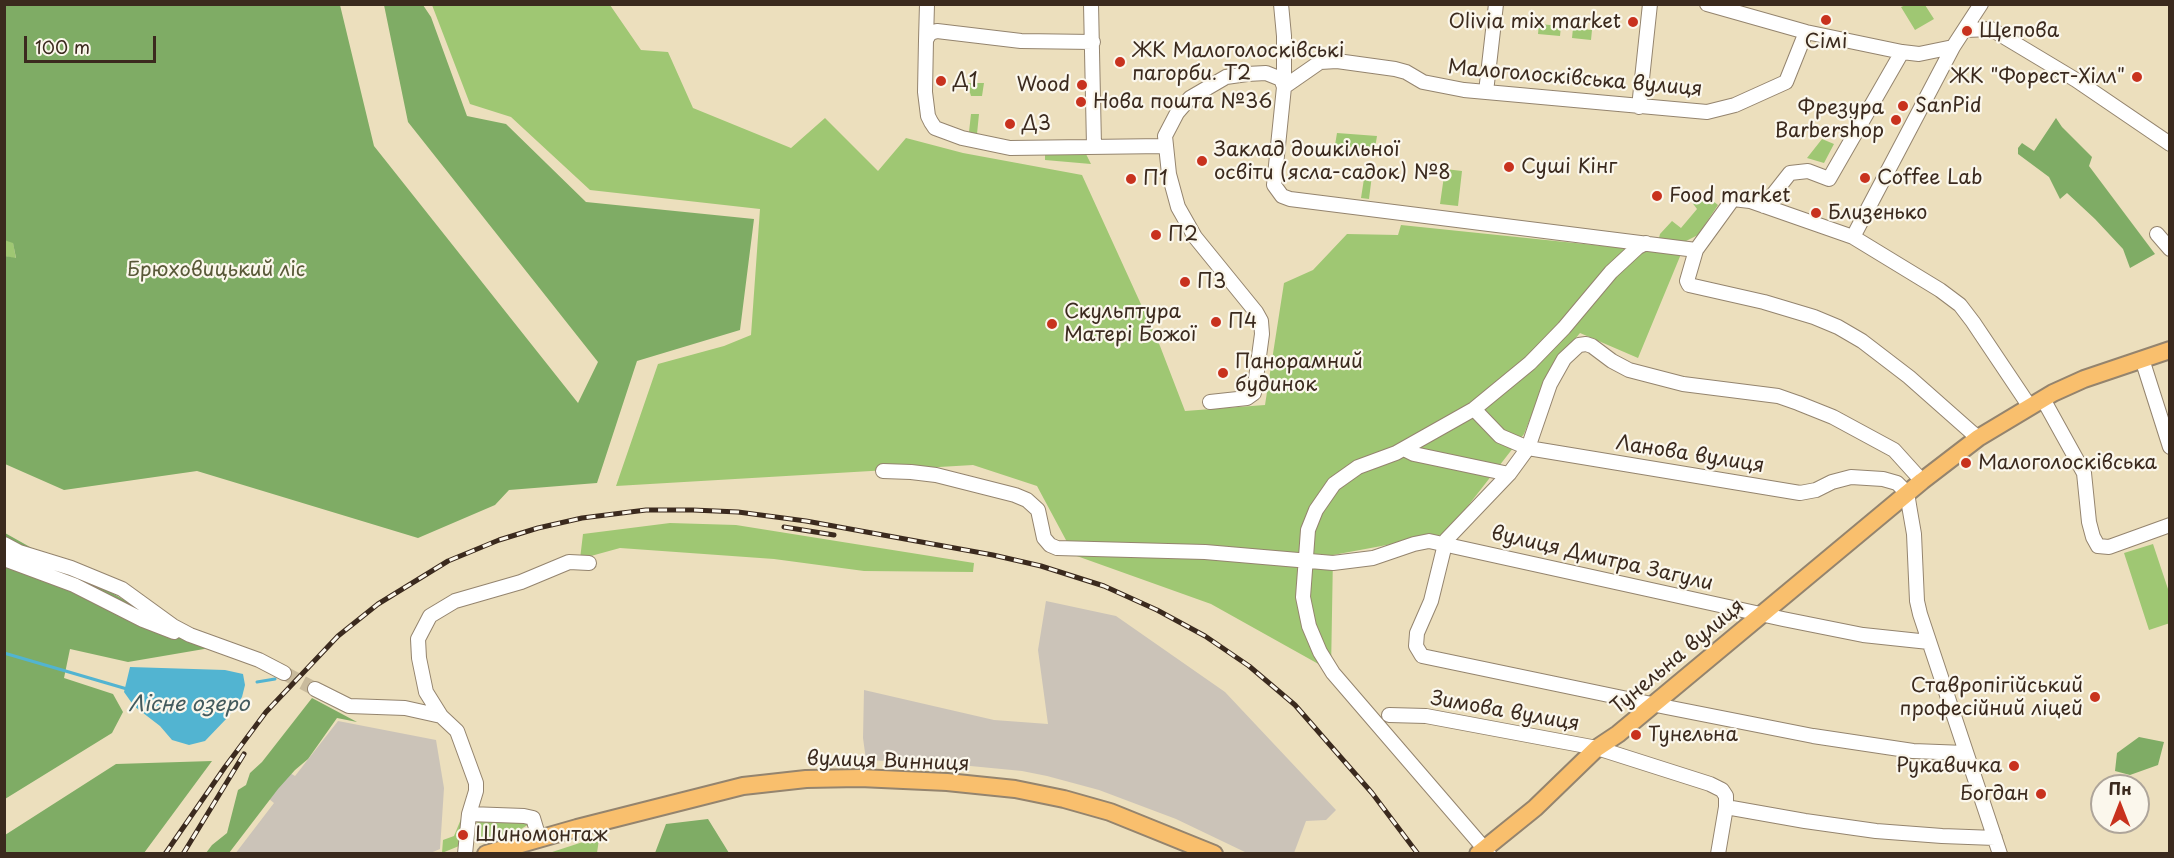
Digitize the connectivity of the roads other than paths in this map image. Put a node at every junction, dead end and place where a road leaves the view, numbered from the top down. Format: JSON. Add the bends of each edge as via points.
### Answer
{"nodes":[{"id":1,"x":927,"y":4,"type":"edge"},
{"id":2,"x":1091,"y":4,"type":"edge"},
{"id":3,"x":1281,"y":4,"type":"edge"},
{"id":4,"x":1496,"y":4,"type":"edge"},
{"id":5,"x":1650,"y":4,"type":"edge"},
{"id":6,"x":1707,"y":4,"type":"edge"},
{"id":7,"x":1981,"y":4,"type":"edge"},
{"id":8,"x":1966,"y":30,"type":"junction"},
{"id":9,"x":1806,"y":32,"type":"junction"},
{"id":10,"x":926,"y":40,"type":"junction"},
{"id":11,"x":1093,"y":42,"type":"junction"},
{"id":12,"x":1953,"y":48,"type":"junction"},
{"id":13,"x":1902,"y":52,"type":"junction"},
{"id":14,"x":1284,"y":87,"type":"junction"},
{"id":15,"x":1486,"y":92,"type":"junction"},
{"id":16,"x":1639,"y":107,"type":"junction"},
{"id":17,"x":2169,"y":144,"type":"edge"},
{"id":18,"x":1094,"y":146,"type":"junction"},
{"id":19,"x":1165,"y":146,"type":"junction"},
{"id":20,"x":1764,"y":206,"type":"junction"},
{"id":21,"x":2157,"y":234,"type":"dead end"},
{"id":22,"x":1853,"y":237,"type":"junction"},
{"id":23,"x":1646,"y":243,"type":"junction"},
{"id":24,"x":2169,"y":249,"type":"edge"},
{"id":25,"x":1696,"y":250,"type":"junction"},
{"id":26,"x":1564,"y":328,"type":"junction"},
{"id":27,"x":1586,"y":344,"type":"junction"},
{"id":28,"x":2169,"y":351,"type":"edge"},
{"id":29,"x":2142,"y":359,"type":"junction"},
{"id":30,"x":1210,"y":402,"type":"dead end"},
{"id":31,"x":2036,"y":403,"type":"junction"},
{"id":32,"x":1474,"y":409,"type":"junction"},
{"id":33,"x":1978,"y":438,"type":"junction"},
{"id":34,"x":2169,"y":447,"type":"edge"},
{"id":35,"x":1528,"y":448,"type":"junction"},
{"id":36,"x":1404,"y":449,"type":"junction"},
{"id":37,"x":883,"y":471,"type":"dead end"},
{"id":38,"x":1509,"y":474,"type":"junction"},
{"id":39,"x":1922,"y":481,"type":"junction"},
{"id":40,"x":1907,"y":493,"type":"junction"},
{"id":41,"x":2169,"y":525,"type":"edge"},
{"id":42,"x":1445,"y":543,"type":"junction"},
{"id":43,"x":4,"y":544,"type":"edge"},
{"id":44,"x":4,"y":559,"type":"edge"},
{"id":45,"x":1306,"y":560,"type":"junction"},
{"id":46,"x":589,"y":563,"type":"dead end"},
{"id":47,"x":1762,"y":614,"type":"junction"},
{"id":48,"x":190,"y":635,"type":"junction"},
{"id":49,"x":1929,"y":642,"type":"junction"},
{"id":50,"x":284,"y":673,"type":"tunnel mouth"},
{"id":51,"x":315,"y":689,"type":"tunnel mouth"},
{"id":52,"x":1653,"y":705,"type":"junction"},
{"id":53,"x":1389,"y":715,"type":"dead end"},
{"id":54,"x":441,"y":716,"type":"junction"},
{"id":55,"x":1597,"y":748,"type":"junction"},
{"id":56,"x":1965,"y":753,"type":"junction"},
{"id":57,"x":1726,"y":807,"type":"junction"},
{"id":58,"x":469,"y":814,"type":"junction"},
{"id":59,"x":539,"y":838,"type":"junction"},
{"id":60,"x":1995,"y":838,"type":"junction"},
{"id":61,"x":1483,"y":852,"type":"edge"},
{"id":62,"x":465,"y":854,"type":"edge"},
{"id":63,"x":486,"y":854,"type":"edge"},
{"id":64,"x":1214,"y":854,"type":"edge"},
{"id":65,"x":1718,"y":854,"type":"edge"},
{"id":66,"x":2000,"y":854,"type":"edge"}],
"edges":[{"from":1,"to":10,"type":"street"},
{"from":2,"to":11,"type":"street"},
{"from":3,"to":14,"type":"street"},
{"from":4,"to":15,"type":"street"},
{"from":5,"to":16,"type":"street"},
{"from":6,"to":9,"type":"street"},
{"from":7,"to":8,"type":"street"},
{"from":8,"to":12,"type":"street"},
{"from":8,"to":17,"type":"street","via":[[1991,29],[2076,80]]},
{"from":9,"to":13,"type":"street"},
{"from":9,"to":16,"type":"street","name":"Малоголосківська вулиця","via":[[1786,82],[1736,105],[1707,112]]},
{"from":10,"to":11,"type":"street","via":[[930,33],[937,32],[1021,41]]},
{"from":10,"to":18,"type":"street","via":[[925,92],[928,116],[935,128],[1010,148]]},
{"from":11,"to":18,"type":"street"},
{"from":12,"to":13,"type":"street","via":[[1919,54]]},
{"from":12,"to":22,"type":"street"},
{"from":13,"to":20,"type":"street","via":[[1828,179],[1808,171],[1790,173]]},
{"from":14,"to":15,"type":"street","name":"Малоголосківська вулиця","via":[[1316,64],[1330,60],[1401,70],[1423,82]]},
{"from":14,"to":19,"type":"street","via":[[1281,79],[1266,73],[1226,77],[1190,98],[1165,136]]},
{"from":14,"to":23,"type":"street","via":[[1274,185],[1282,196]]},
{"from":15,"to":16,"type":"street","name":"Малоголосківська вулиця"},
{"from":18,"to":19,"type":"street"},
{"from":19,"to":30,"type":"street","via":[[1178,207],[1260,321],[1262,334],[1254,393],[1247,398]]},
{"from":20,"to":22,"type":"street"},
{"from":20,"to":25,"type":"street","via":[[1733,199]]},
{"from":21,"to":24,"type":"street"},
{"from":22,"to":31,"type":"street","via":[[1960,305]]},
{"from":23,"to":25,"type":"street"},
{"from":23,"to":26,"type":"street","via":[[1611,272]]},
{"from":25,"to":33,"type":"street","via":[[1689,285],[1814,316],[1838,327],[1910,377]]},
{"from":26,"to":27,"type":"street"},
{"from":26,"to":32,"type":"street","via":[[1524,369]]},
{"from":27,"to":35,"type":"street","via":[[1579,345],[1564,359],[1550,384]]},
{"from":27,"to":39,"type":"street","via":[[1629,370],[1683,384],[1778,396],[1833,417],[1894,450]]},
{"from":28,"to":29,"type":"main road","name":"Тунельна вулиця"},
{"from":29,"to":31,"type":"main road","name":"Тунельна вулиця"},
{"from":29,"to":34,"type":"street"},
{"from":31,"to":33,"type":"main road","name":"Тунельна вулиця"},
{"from":31,"to":41,"type":"street","via":[[2084,473],[2089,522],[2098,546],[2109,547]]},
{"from":32,"to":35,"type":"street","name":"Ланова вулиця","via":[[1500,436]]},
{"from":32,"to":36,"type":"street"},
{"from":33,"to":39,"type":"main road","name":"Тунельна вулиця"},
{"from":35,"to":38,"type":"street"},
{"from":35,"to":40,"type":"street","name":"Ланова вулиця","via":[[1800,493],[1851,477],[1883,479],[1897,483]]},
{"from":36,"to":38,"type":"street"},
{"from":36,"to":45,"type":"street","via":[[1358,467],[1334,484],[1312,519]]},
{"from":37,"to":45,"type":"street","via":[[936,475],[1016,495],[1038,510],[1044,538],[1057,548],[1205,552]]},
{"from":38,"to":42,"type":"street"},
{"from":39,"to":40,"type":"main road","name":"Тунельна вулиця"},
{"from":40,"to":47,"type":"main road","name":"Тунельна вулиця"},
{"from":40,"to":49,"type":"street","via":[[1917,601]]},
{"from":42,"to":45,"type":"street","via":[[1422,542],[1344,563]]},
{"from":42,"to":47,"type":"street","name":"вулиця Дмитра Загули"},
{"from":42,"to":52,"type":"street","via":[[1431,601],[1417,633],[1417,650],[1422,656]]},
{"from":43,"to":48,"type":"street","via":[[122,589]]},
{"from":44,"to":48,"type":"street","via":[[74,585],[170,632]]},
{"from":45,"to":61,"type":"street","via":[[1303,597],[1320,652]]},
{"from":46,"to":54,"type":"street","via":[[569,562],[521,582],[456,601],[430,616],[418,639],[418,658],[426,692]]},
{"from":47,"to":49,"type":"street","name":"вулиця Дмитра Загули","via":[[1863,634]]},
{"from":47,"to":52,"type":"main road","name":"Тунельна вулиця"},
{"from":48,"to":50,"type":"street"},
{"from":49,"to":56,"type":"street"},
{"from":51,"to":54,"type":"street","via":[[349,706],[405,708]]},
{"from":52,"to":55,"type":"main road","name":"Тунельна вулиця"},
{"from":52,"to":56,"type":"street","via":[[1888,748]]},
{"from":53,"to":55,"type":"street","name":"Зимова вулиця","via":[[1426,716]]},
{"from":54,"to":58,"type":"street","via":[[457,731],[476,783]]},
{"from":55,"to":57,"type":"street","name":"Зимова вулиця","via":[[1710,784],[1722,790]]},
{"from":55,"to":61,"type":"main road","name":"Тунельна вулиця"},
{"from":56,"to":60,"type":"street"},
{"from":57,"to":60,"type":"street","via":[[1876,831]]},
{"from":57,"to":65,"type":"street"},
{"from":58,"to":59,"type":"street","via":[[533,818]]},
{"from":58,"to":62,"type":"street"},
{"from":59,"to":63,"type":"main road","name":"вулиця Винниця"},
{"from":59,"to":64,"type":"main road","name":"вулиця Винниця","via":[[743,786],[860,778],[947,782],[1064,799],[1110,812]]},
{"from":60,"to":66,"type":"street"}]}
